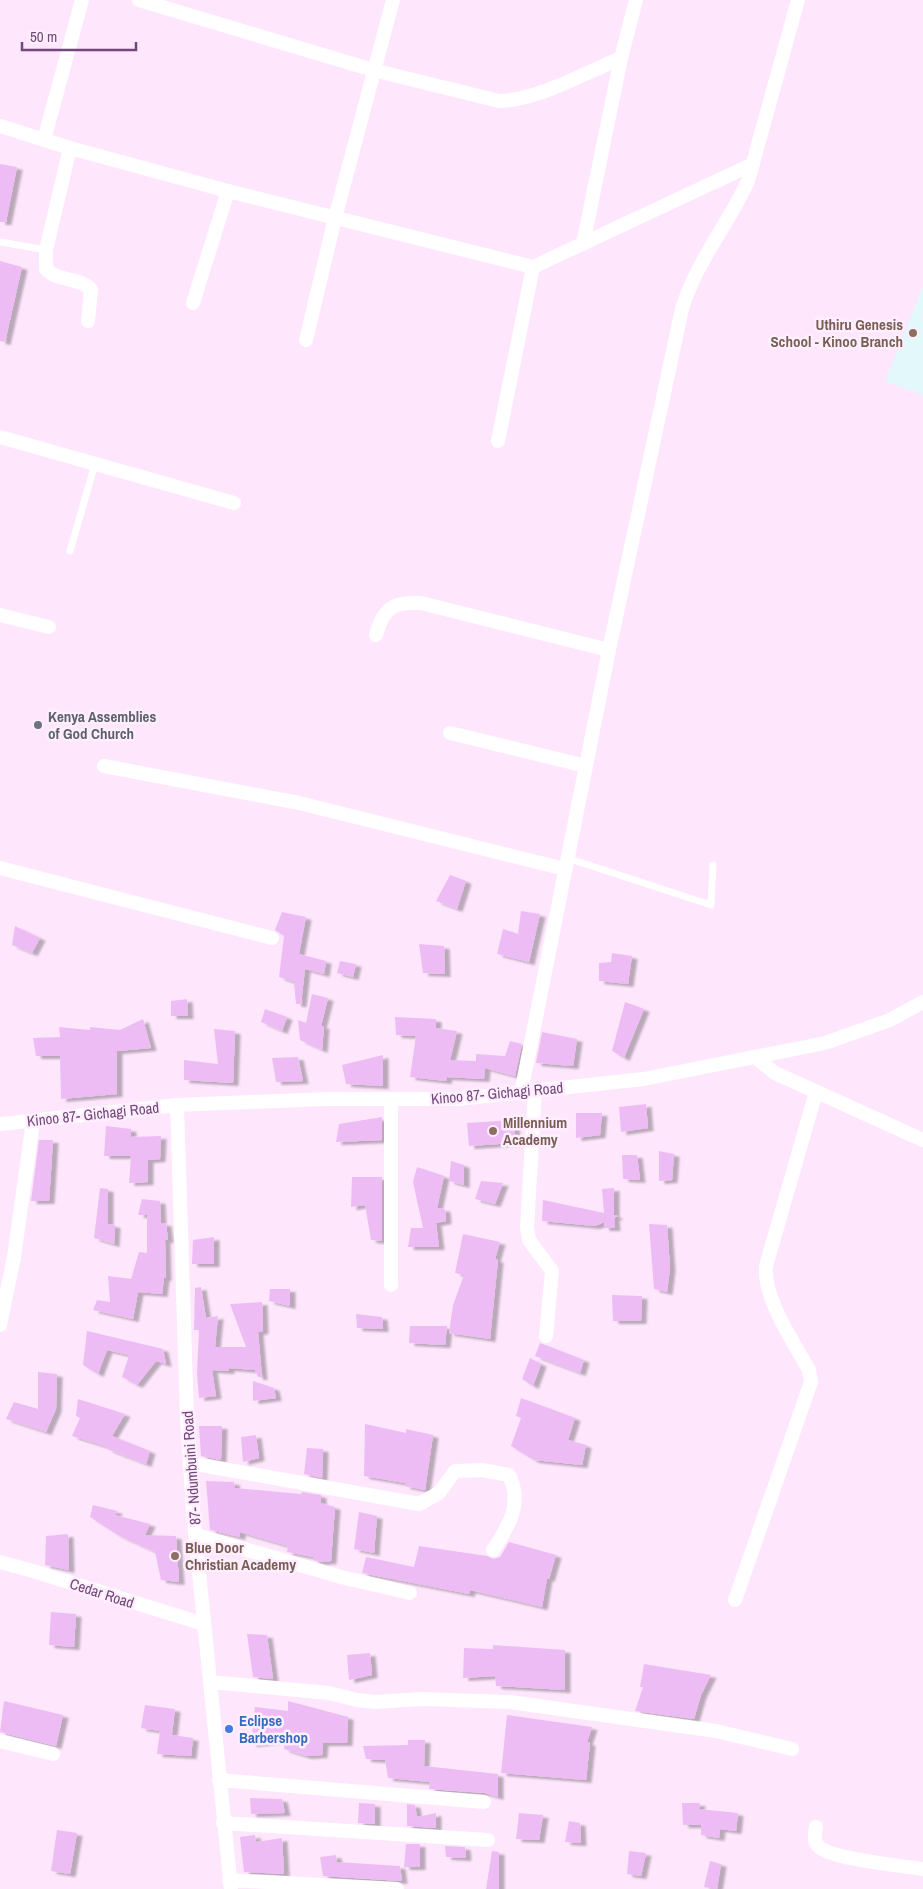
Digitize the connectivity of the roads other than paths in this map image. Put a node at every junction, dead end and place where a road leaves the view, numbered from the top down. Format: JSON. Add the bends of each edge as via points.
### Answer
{"nodes":[{"id":1,"x":82,"y":0,"type":"edge"},
{"id":2,"x":139,"y":0,"type":"edge"},
{"id":3,"x":393,"y":0,"type":"edge"},
{"id":4,"x":636,"y":0,"type":"edge"},
{"id":5,"x":798,"y":0,"type":"edge"},
{"id":6,"x":621,"y":58,"type":"junction"},
{"id":7,"x":374,"y":70,"type":"junction"},
{"id":8,"x":0,"y":126,"type":"edge"},
{"id":9,"x":44,"y":140,"type":"junction"},
{"id":10,"x":70,"y":148,"type":"junction"},
{"id":11,"x":753,"y":164,"type":"junction"},
{"id":12,"x":228,"y":191,"type":"junction"},
{"id":13,"x":335,"y":218,"type":"junction"},
{"id":14,"x":0,"y":242,"type":"edge"},
{"id":15,"x":583,"y":244,"type":"junction"},
{"id":16,"x":46,"y":250,"type":"junction"},
{"id":17,"x":533,"y":267,"type":"junction"},
{"id":18,"x":193,"y":303,"type":"dead end"},
{"id":19,"x":88,"y":321,"type":"dead end"},
{"id":20,"x":306,"y":340,"type":"dead end"},
{"id":21,"x":0,"y":437,"type":"edge"},
{"id":22,"x":498,"y":441,"type":"dead end"},
{"id":23,"x":96,"y":464,"type":"junction"},
{"id":24,"x":234,"y":503,"type":"dead end"},
{"id":25,"x":70,"y":551,"type":"dead end"},
{"id":26,"x":0,"y":615,"type":"edge"},
{"id":27,"x":48,"y":627,"type":"dead end"},
{"id":28,"x":376,"y":635,"type":"dead end"},
{"id":29,"x":609,"y":650,"type":"junction"},
{"id":30,"x":450,"y":732,"type":"dead end"},
{"id":31,"x":104,"y":766,"type":"dead end"},
{"id":32,"x":586,"y":766,"type":"junction"},
{"id":33,"x":566,"y":864,"type":"junction"},
{"id":34,"x":713,"y":865,"type":"dead end"},
{"id":35,"x":0,"y":868,"type":"edge"},
{"id":36,"x":272,"y":938,"type":"dead end"},
{"id":37,"x":923,"y":1002,"type":"edge"},
{"id":38,"x":755,"y":1057,"type":"junction"},
{"id":39,"x":528,"y":1092,"type":"junction"},
{"id":40,"x":816,"y":1092,"type":"junction"},
{"id":41,"x":391,"y":1099,"type":"junction"},
{"id":42,"x":177,"y":1105,"type":"junction"},
{"id":43,"x":33,"y":1120,"type":"junction"},
{"id":44,"x":0,"y":1124,"type":"edge"},
{"id":45,"x":923,"y":1140,"type":"edge"},
{"id":46,"x":391,"y":1285,"type":"dead end"},
{"id":47,"x":0,"y":1325,"type":"edge"},
{"id":48,"x":546,"y":1336,"type":"dead end"},
{"id":49,"x":190,"y":1463,"type":"junction"},
{"id":50,"x":196,"y":1535,"type":"junction"},
{"id":51,"x":493,"y":1550,"type":"dead end"},
{"id":52,"x":0,"y":1562,"type":"edge"},
{"id":53,"x":410,"y":1593,"type":"dead end"},
{"id":54,"x":735,"y":1600,"type":"dead end"},
{"id":55,"x":204,"y":1624,"type":"junction"},
{"id":56,"x":210,"y":1682,"type":"junction"},
{"id":57,"x":0,"y":1741,"type":"edge"},
{"id":58,"x":792,"y":1749,"type":"dead end"},
{"id":59,"x":53,"y":1754,"type":"dead end"},
{"id":60,"x":219,"y":1780,"type":"junction"},
{"id":61,"x":484,"y":1802,"type":"dead end"},
{"id":62,"x":223,"y":1823,"type":"junction"},
{"id":63,"x":816,"y":1828,"type":"dead end"},
{"id":64,"x":488,"y":1840,"type":"dead end"},
{"id":65,"x":923,"y":1869,"type":"edge"},
{"id":66,"x":230,"y":1884,"type":"edge"},
{"id":67,"x":397,"y":1889,"type":"edge"}],
"edges":[{"from":1,"to":9,"type":"street"},
{"from":2,"to":7,"type":"street"},
{"from":3,"to":7,"type":"street"},
{"from":4,"to":6,"type":"street"},
{"from":5,"to":11,"type":"street"},
{"from":6,"to":7,"type":"street","via":[[515,101],[499,101]]},
{"from":6,"to":15,"type":"street"},
{"from":7,"to":13,"type":"street"},
{"from":8,"to":9,"type":"street"},
{"from":9,"to":10,"type":"street"},
{"from":10,"to":12,"type":"street"},
{"from":10,"to":16,"type":"street"},
{"from":11,"to":15,"type":"street"},
{"from":11,"to":29,"type":"street","via":[[738,203],[696,273],[684,302]]},
{"from":12,"to":13,"type":"street"},
{"from":12,"to":18,"type":"street"},
{"from":13,"to":17,"type":"street"},
{"from":13,"to":20,"type":"street"},
{"from":14,"to":16,"type":"lane"},
{"from":15,"to":17,"type":"street"},
{"from":16,"to":19,"type":"street","via":[[46,269],[50,274],[92,289]]},
{"from":17,"to":22,"type":"street"},
{"from":21,"to":23,"type":"street"},
{"from":23,"to":24,"type":"street"},
{"from":23,"to":25,"type":"lane"},
{"from":26,"to":27,"type":"street"},
{"from":28,"to":29,"type":"street","via":[[389,609],[396,603],[407,602]]},
{"from":29,"to":32,"type":"street"},
{"from":30,"to":32,"type":"street"},
{"from":31,"to":33,"type":"street","via":[[298,803]]},
{"from":32,"to":33,"type":"street"},
{"from":33,"to":34,"type":"lane","via":[[711,905]]},
{"from":33,"to":39,"type":"street"},
{"from":35,"to":36,"type":"street"},
{"from":37,"to":38,"type":"street","name":"Kinoo 87- Gichagi Road","via":[[857,1033]]},
{"from":38,"to":39,"type":"street","name":"Kinoo 87- Gichagi Road","via":[[644,1079]]},
{"from":38,"to":40,"type":"street","via":[[775,1073]]},
{"from":39,"to":41,"type":"street","name":"Kinoo 87- Gichagi Road","via":[[458,1099]]},
{"from":39,"to":48,"type":"street","via":[[527,1227],[529,1240],[552,1271]]},
{"from":40,"to":45,"type":"street"},
{"from":40,"to":54,"type":"street","via":[[765,1276],[772,1299],[809,1370],[810,1382]]},
{"from":41,"to":42,"type":"street","name":"Kinoo 87- Gichagi Road"},
{"from":41,"to":46,"type":"street"},
{"from":42,"to":43,"type":"street","name":"Kinoo 87- Gichagi Road"},
{"from":42,"to":49,"type":"street","name":"87- Ndumbuini Road"},
{"from":43,"to":44,"type":"street","name":"Kinoo 87- Gichagi Road"},
{"from":43,"to":47,"type":"street","via":[[15,1248]]},
{"from":49,"to":50,"type":"street","name":"87- Ndumbuini Road"},
{"from":49,"to":51,"type":"street","via":[[419,1504],[439,1493],[455,1472],[482,1470],[509,1475],[516,1488],[514,1510]]},
{"from":50,"to":53,"type":"street","via":[[341,1577]]},
{"from":50,"to":55,"type":"street","name":"87- Ndumbuini Road"},
{"from":52,"to":55,"type":"street","name":"Cedar Road"},
{"from":55,"to":56,"type":"street","name":"87- Ndumbuini Road"},
{"from":56,"to":58,"type":"street","via":[[329,1693],[376,1702],[422,1699],[510,1702],[716,1731]]},
{"from":56,"to":60,"type":"street","name":"87- Ndumbuini Road"},
{"from":57,"to":59,"type":"street"},
{"from":60,"to":61,"type":"street"},
{"from":60,"to":62,"type":"street","name":"87- Ndumbuini Road"},
{"from":62,"to":64,"type":"street"},
{"from":62,"to":66,"type":"street","name":"87- Ndumbuini Road"},
{"from":63,"to":65,"type":"street","via":[[814,1840],[817,1846],[832,1854]]},
{"from":66,"to":67,"type":"street"}]}
